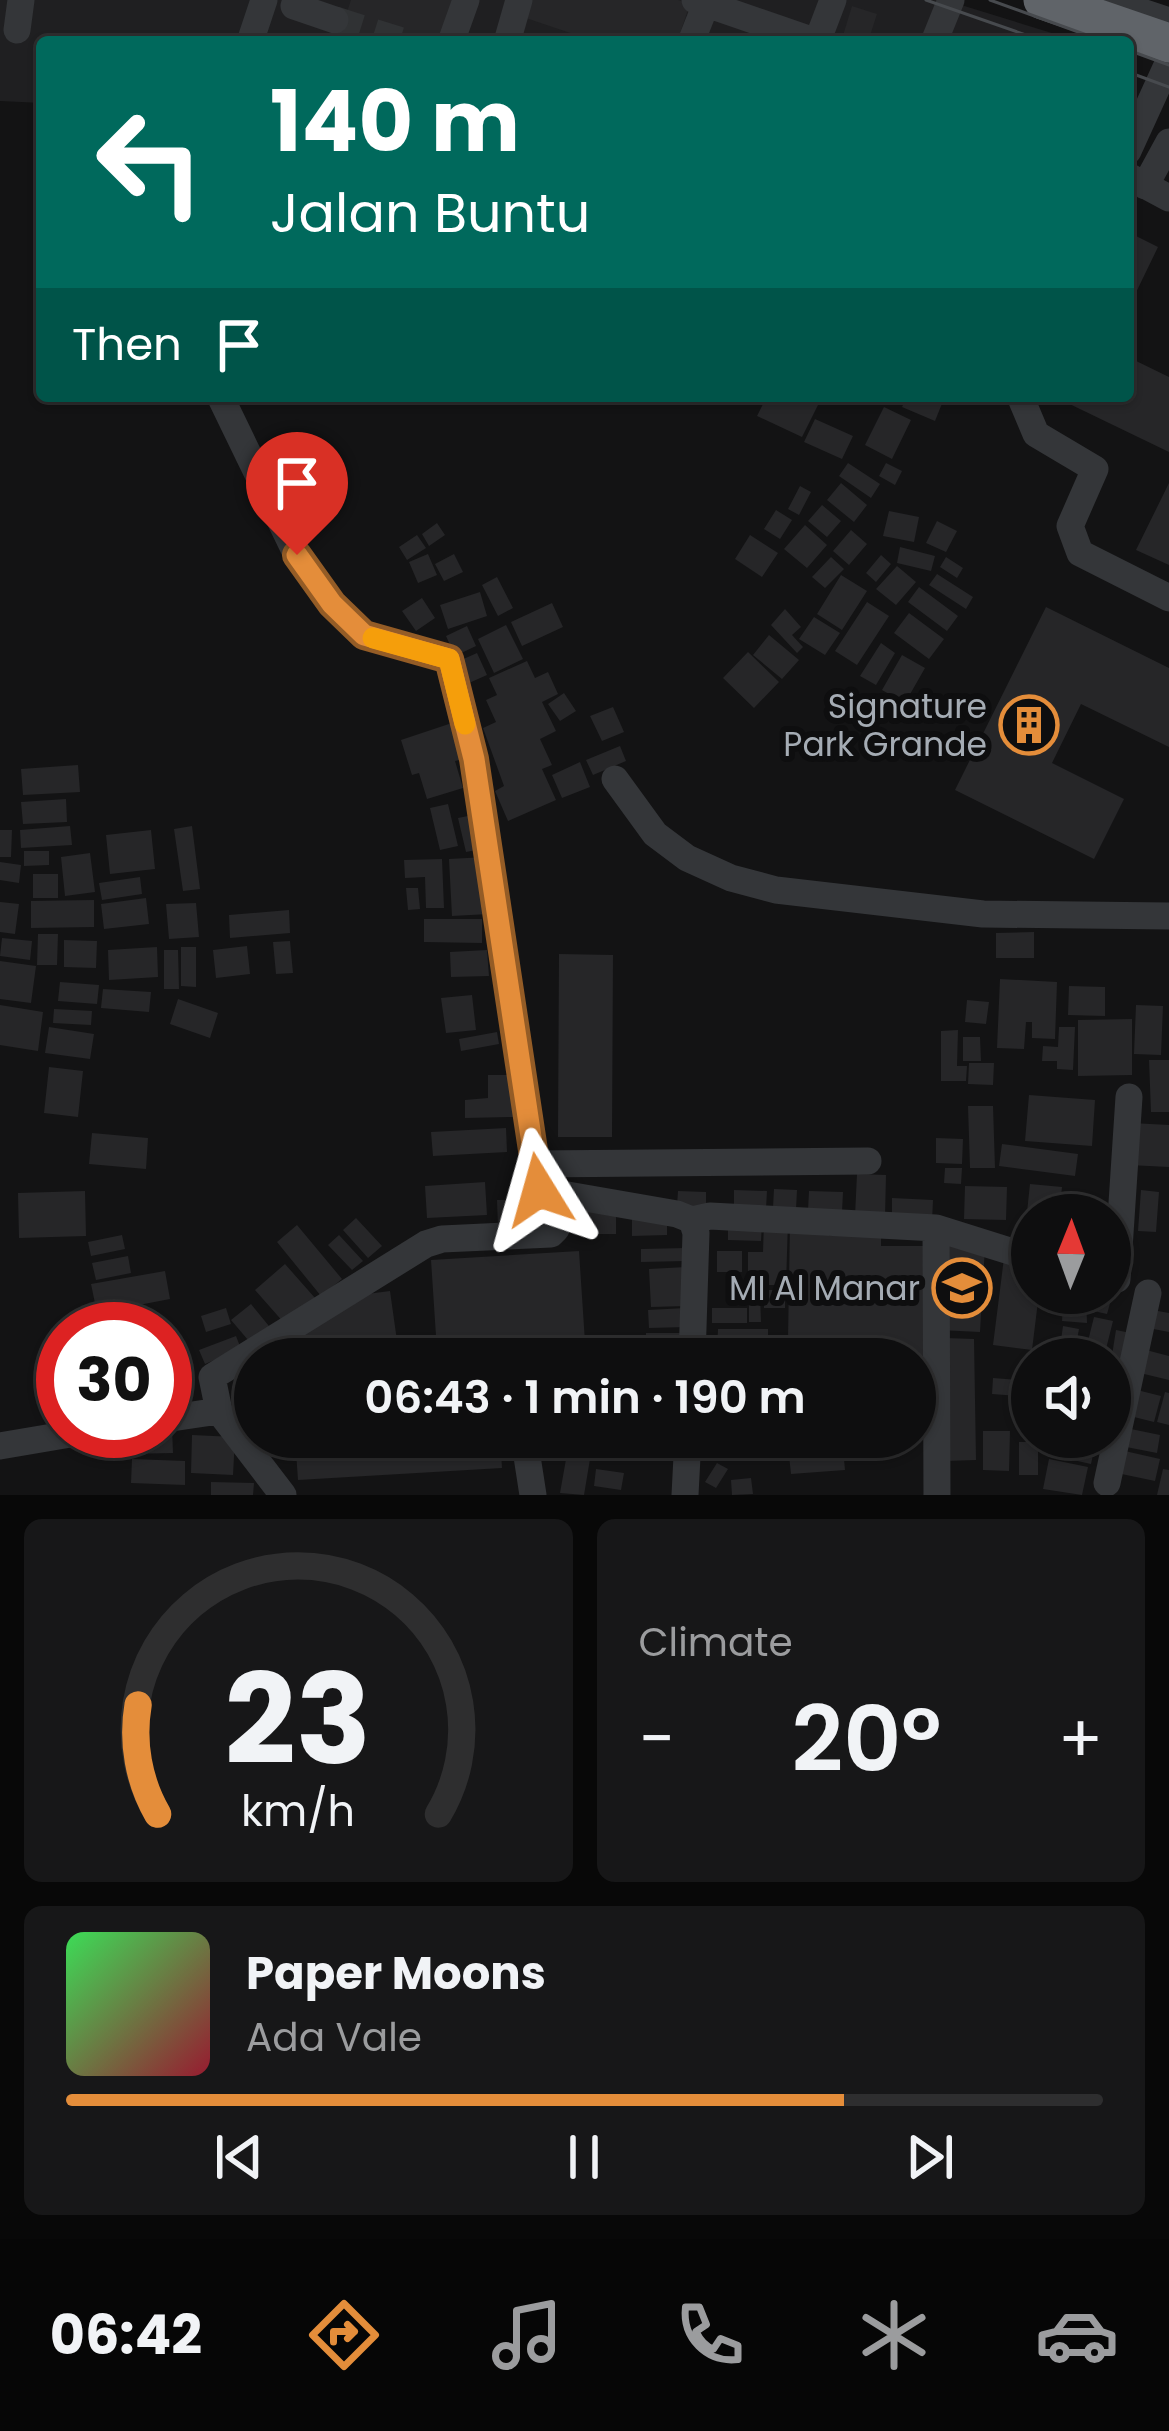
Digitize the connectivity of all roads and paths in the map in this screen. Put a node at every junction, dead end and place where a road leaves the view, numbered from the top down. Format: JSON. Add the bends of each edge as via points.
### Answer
{"nodes":[{"id":1,"x":21,"y":0,"type":"edge"},
{"id":2,"x":264,"y":0,"type":"edge"},
{"id":3,"x":296,"y":0,"type":"edge"},
{"id":4,"x":466,"y":0,"type":"edge"},
{"id":5,"x":519,"y":0,"type":"edge"},
{"id":6,"x":833,"y":0,"type":"edge"},
{"id":7,"x":951,"y":0,"type":"edge"},
{"id":8,"x":1043,"y":0,"type":"edge"},
{"id":9,"x":1106,"y":0,"type":"edge"},
{"id":10,"x":701,"y":2,"type":"edge"},
{"id":11,"x":335,"y":20,"type":"tunnel mouth"},
{"id":12,"x":1169,"y":21,"type":"edge"},
{"id":13,"x":17,"y":30,"type":"dead end"},
{"id":14,"x":252,"y":36,"type":"edge"},
{"id":15,"x":454,"y":36,"type":"edge"},
{"id":16,"x":509,"y":36,"type":"edge"},
{"id":17,"x":692,"y":36,"type":"edge"},
{"id":18,"x":800,"y":36,"type":"edge"},
{"id":19,"x":819,"y":36,"type":"edge"},
{"id":20,"x":936,"y":36,"type":"edge"},
{"id":21,"x":1169,"y":43,"type":"edge"},
{"id":22,"x":1169,"y":61,"type":"edge"},
{"id":23,"x":1134,"y":138,"type":"edge"},
{"id":24,"x":1169,"y":142,"type":"edge"},
{"id":25,"x":1147,"y":187,"type":"edge"},
{"id":26,"x":223,"y":402,"type":"edge"},
{"id":27,"x":1023,"y":402,"type":"edge"},
{"id":28,"x":1169,"y":598,"type":"edge"},
{"id":29,"x":615,"y":779,"type":"dead end"},
{"id":30,"x":1169,"y":916,"type":"edge"},
{"id":31,"x":1129,"y":1097,"type":"dead end"},
{"id":32,"x":868,"y":1160,"type":"dead end"},
{"id":33,"x":536,"y":1164,"type":"junction"},
{"id":34,"x":1121,"y":1194,"type":"edge"},
{"id":35,"x":555,"y":1195,"type":"junction"},
{"id":36,"x":692,"y":1220,"type":"junction"},
{"id":37,"x":936,"y":1228,"type":"junction"},
{"id":38,"x":1011,"y":1251,"type":"edge"},
{"id":39,"x":1158,"y":1297,"type":"edge"},
{"id":40,"x":693,"y":1338,"type":"edge"},
{"id":41,"x":219,"y":1412,"type":"junction"},
{"id":42,"x":192,"y":1416,"type":"edge"},
{"id":43,"x":36,"y":1440,"type":"edge"},
{"id":44,"x":0,"y":1446,"type":"edge"},
{"id":45,"x":527,"y":1458,"type":"edge"},
{"id":46,"x":687,"y":1458,"type":"edge"},
{"id":47,"x":1107,"y":1484,"type":"dead end"},
{"id":48,"x":283,"y":1495,"type":"edge"},
{"id":49,"x":533,"y":1495,"type":"edge"},
{"id":50,"x":685,"y":1495,"type":"edge"},
{"id":51,"x":937,"y":1495,"type":"edge"}],
"edges":[{"from":1,"to":13,"type":"street"},
{"from":2,"to":14,"type":"street"},
{"from":3,"to":11,"type":"street","via":[[294,6]]},
{"from":4,"to":15,"type":"street"},
{"from":5,"to":16,"type":"street"},
{"from":6,"to":19,"type":"street"},
{"from":7,"to":20,"type":"street"},
{"from":8,"to":21,"type":"highway"},
{"from":9,"to":12,"type":"street"},
{"from":10,"to":17,"type":"street"},
{"from":10,"to":18,"type":"street"},
{"from":22,"to":23,"type":"street"},
{"from":24,"to":25,"type":"street"},
{"from":26,"to":33,"type":"street","via":[[297,555],[332,604],[364,635],[449,659],[474,759]]},
{"from":27,"to":28,"type":"street","via":[[1036,434],[1095,469],[1074,511],[1073,542],[1091,561]]},
{"from":29,"to":30,"type":"street","via":[[655,834],[687,858],[776,890],[983,914]]},
{"from":31,"to":34,"type":"street"},
{"from":32,"to":33,"type":"street"},
{"from":33,"to":35,"type":"street","via":[[539,1190]]},
{"from":35,"to":36,"type":"street"},
{"from":35,"to":41,"type":"street","via":[[551,1234],[426,1244],[220,1370],[211,1387]]},
{"from":36,"to":37,"type":"street"},
{"from":36,"to":40,"type":"street"},
{"from":37,"to":38,"type":"street"},
{"from":37,"to":51,"type":"street"},
{"from":39,"to":47,"type":"street"},
{"from":41,"to":42,"type":"street"},
{"from":41,"to":48,"type":"street"},
{"from":43,"to":44,"type":"street"},
{"from":45,"to":49,"type":"street"},
{"from":46,"to":50,"type":"street"}]}
